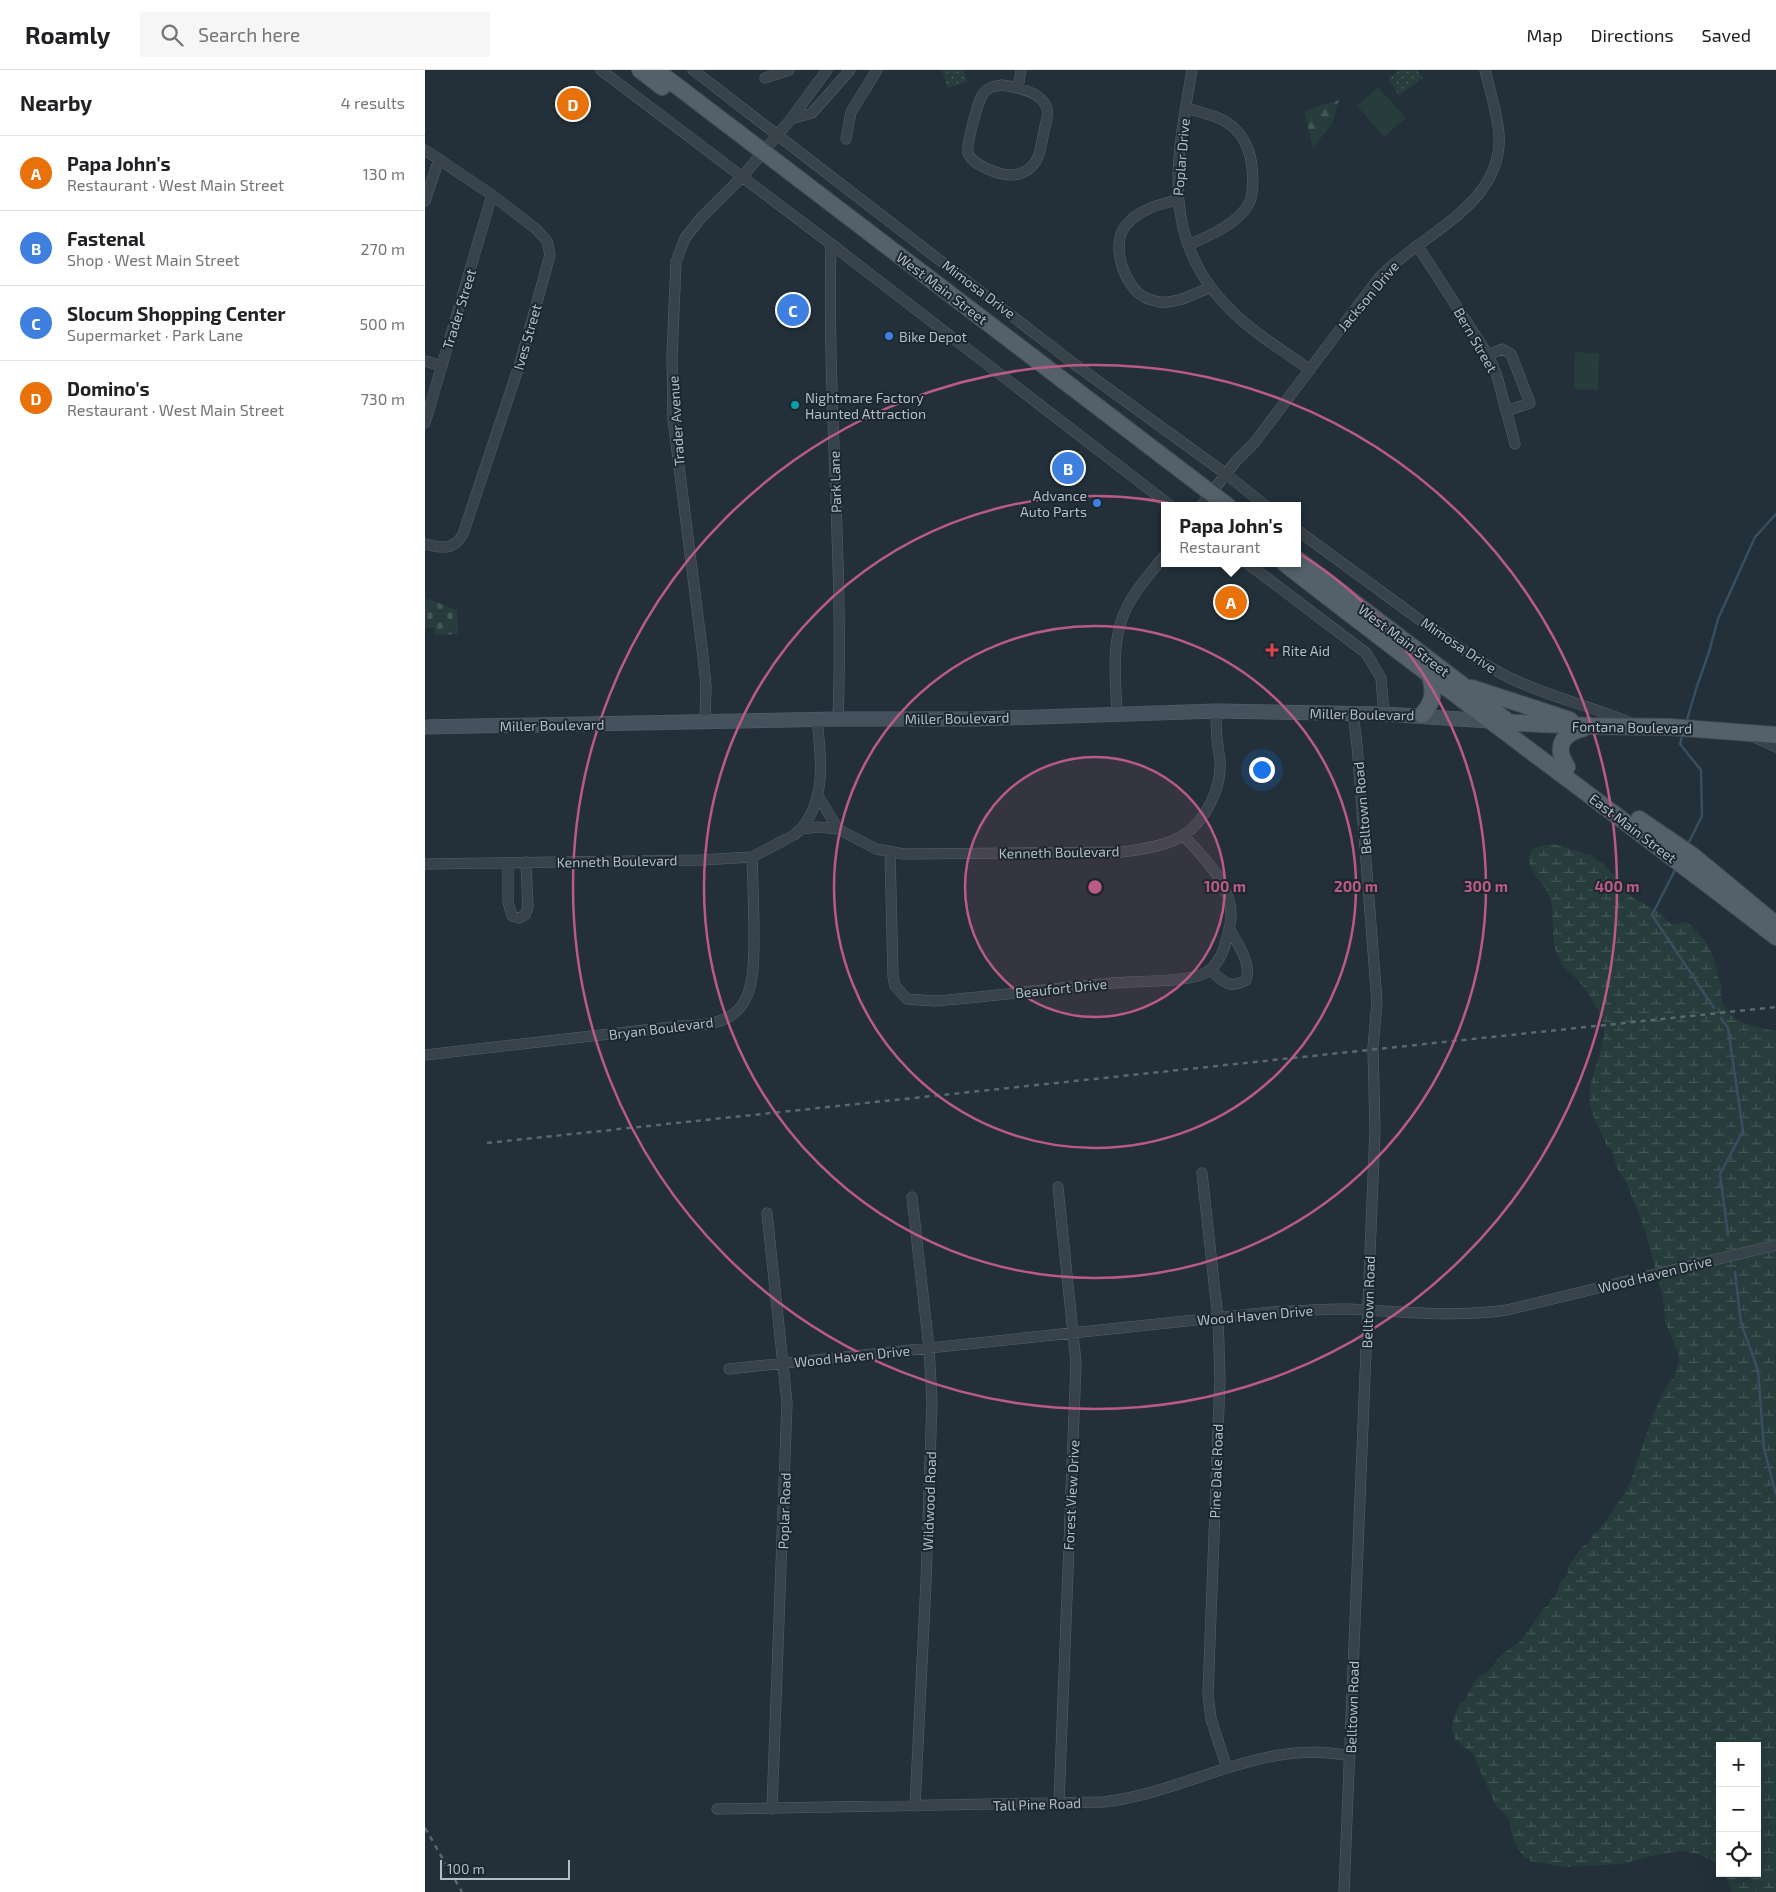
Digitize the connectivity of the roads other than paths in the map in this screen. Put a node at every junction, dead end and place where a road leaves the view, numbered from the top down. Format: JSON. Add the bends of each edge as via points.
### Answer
{"nodes":[{"id":1,"x":601,"y":70,"type":"edge"},
{"id":2,"x":640,"y":70,"type":"edge"},
{"id":3,"x":656,"y":70,"type":"edge"},
{"id":4,"x":693,"y":70,"type":"edge"},
{"id":5,"x":789,"y":70,"type":"edge"},
{"id":6,"x":827,"y":70,"type":"edge"},
{"id":7,"x":850,"y":70,"type":"edge"},
{"id":8,"x":877,"y":70,"type":"edge"},
{"id":9,"x":1021,"y":70,"type":"edge"},
{"id":10,"x":1192,"y":70,"type":"edge"},
{"id":11,"x":1485,"y":70,"type":"edge"},
{"id":12,"x":765,"y":78,"type":"dead end"},
{"id":13,"x":1018,"y":88,"type":"junction"},
{"id":14,"x":1186,"y":108,"type":"junction"},
{"id":15,"x":791,"y":119,"type":"junction"},
{"id":16,"x":778,"y":135,"type":"junction"},
{"id":17,"x":846,"y":139,"type":"dead end"},
{"id":18,"x":425,"y":150,"type":"edge"},
{"id":19,"x":760,"y":156,"type":"junction"},
{"id":20,"x":439,"y":159,"type":"junction"},
{"id":21,"x":742,"y":177,"type":"junction"},
{"id":22,"x":492,"y":195,"type":"junction"},
{"id":23,"x":1177,"y":200,"type":"junction"},
{"id":24,"x":425,"y":201,"type":"edge"},
{"id":25,"x":831,"y":244,"type":"junction"},
{"id":26,"x":1188,"y":245,"type":"junction"},
{"id":27,"x":1417,"y":245,"type":"junction"},
{"id":28,"x":1211,"y":287,"type":"junction"},
{"id":29,"x":1488,"y":355,"type":"junction"},
{"id":30,"x":425,"y":362,"type":"edge"},
{"id":31,"x":442,"y":366,"type":"junction"},
{"id":32,"x":1310,"y":370,"type":"junction"},
{"id":33,"x":1506,"y":411,"type":"junction"},
{"id":34,"x":425,"y":423,"type":"edge"},
{"id":35,"x":1515,"y":444,"type":"dead end"},
{"id":36,"x":1226,"y":474,"type":"junction"},
{"id":37,"x":1207,"y":501,"type":"edge"},
{"id":38,"x":1166,"y":502,"type":"edge"},
{"id":39,"x":1261,"y":502,"type":"edge"},
{"id":40,"x":1301,"y":533,"type":"edge"},
{"id":41,"x":425,"y":544,"type":"edge"},
{"id":42,"x":1161,"y":560,"type":"edge"},
{"id":43,"x":1301,"y":562,"type":"edge"},
{"id":44,"x":1252,"y":567,"type":"edge"},
{"id":45,"x":1289,"y":567,"type":"edge"},
{"id":46,"x":1430,"y":676,"type":"junction"},
{"id":47,"x":1461,"y":684,"type":"junction"},
{"id":48,"x":1216,"y":711,"type":"junction"},
{"id":49,"x":1353,"y":713,"type":"junction"},
{"id":50,"x":1384,"y":714,"type":"junction"},
{"id":51,"x":1117,"y":715,"type":"junction"},
{"id":52,"x":1422,"y":715,"type":"junction"},
{"id":53,"x":837,"y":719,"type":"junction"},
{"id":54,"x":817,"y":720,"type":"junction"},
{"id":55,"x":1489,"y":721,"type":"junction"},
{"id":56,"x":705,"y":722,"type":"junction"},
{"id":57,"x":1509,"y":723,"type":"junction"},
{"id":58,"x":1591,"y":726,"type":"junction"},
{"id":59,"x":1639,"y":726,"type":"junction"},
{"id":60,"x":425,"y":727,"type":"edge"},
{"id":61,"x":1744,"y":732,"type":"junction"},
{"id":62,"x":1776,"y":735,"type":"edge"},
{"id":63,"x":1776,"y":747,"type":"edge"},
{"id":64,"x":1567,"y":767,"type":"junction"},
{"id":65,"x":818,"y":796,"type":"junction"},
{"id":66,"x":801,"y":829,"type":"junction"},
{"id":67,"x":837,"y":829,"type":"junction"},
{"id":68,"x":1183,"y":835,"type":"junction"},
{"id":69,"x":890,"y":852,"type":"junction"},
{"id":70,"x":752,"y":857,"type":"junction"},
{"id":71,"x":1684,"y":857,"type":"junction"},
{"id":72,"x":526,"y":862,"type":"junction"},
{"id":73,"x":508,"y":863,"type":"junction"},
{"id":74,"x":425,"y":864,"type":"edge"},
{"id":75,"x":1776,"y":924,"type":"edge"},
{"id":76,"x":1229,"y":928,"type":"junction"},
{"id":77,"x":1776,"y":937,"type":"edge"},
{"id":78,"x":1210,"y":970,"type":"junction"},
{"id":79,"x":425,"y":1055,"type":"edge"},
{"id":80,"x":1202,"y":1172,"type":"dead end"},
{"id":81,"x":1058,"y":1188,"type":"dead end"},
{"id":82,"x":912,"y":1197,"type":"dead end"},
{"id":83,"x":767,"y":1213,"type":"dead end"},
{"id":84,"x":1776,"y":1245,"type":"edge"},
{"id":85,"x":1368,"y":1310,"type":"junction"},
{"id":86,"x":1217,"y":1319,"type":"junction"},
{"id":87,"x":1072,"y":1333,"type":"junction"},
{"id":88,"x":929,"y":1348,"type":"junction"},
{"id":89,"x":784,"y":1364,"type":"junction"},
{"id":90,"x":729,"y":1369,"type":"dead end"},
{"id":91,"x":1349,"y":1756,"type":"junction"},
{"id":92,"x":1227,"y":1768,"type":"junction"},
{"id":93,"x":1059,"y":1803,"type":"junction"},
{"id":94,"x":915,"y":1806,"type":"junction"},
{"id":95,"x":772,"y":1809,"type":"junction"},
{"id":96,"x":717,"y":1810,"type":"dead end"},
{"id":97,"x":1344,"y":1892,"type":"edge"}],
"edges":[{"from":1,"to":21,"type":"street"},
{"from":2,"to":19,"type":"main road","name":"West Main Street"},
{"from":3,"to":19,"type":"main road","name":"West Main Street"},
{"from":4,"to":16,"type":"street","name":"Mimosa Drive"},
{"from":5,"to":12,"type":"street"},
{"from":6,"to":15,"type":"street","name":"Trader Avenue"},
{"from":7,"to":15,"type":"street","via":[[812,113]]},
{"from":8,"to":17,"type":"street","via":[[851,112]]},
{"from":9,"to":13,"type":"street"},
{"from":10,"to":14,"type":"street","name":"Poplar Drive"},
{"from":11,"to":27,"type":"street","name":"Jackson Drive","via":[[1499,136],[1492,174],[1458,216]]},
{"from":13,"to":13,"type":"street","via":[[991,86],[981,96],[968,153],[985,169],[1011,175],[1025,172],[1039,156],[1048,110],[1035,95]]},
{"from":14,"to":23,"type":"street","name":"Poplar Drive"},
{"from":14,"to":26,"type":"street","via":[[1215,117],[1235,128],[1251,160],[1254,184],[1249,202],[1238,216],[1214,234]]},
{"from":15,"to":16,"type":"street","name":"Trader Avenue"},
{"from":16,"to":19,"type":"street","name":"Trader Avenue"},
{"from":16,"to":36,"type":"street","name":"Mimosa Drive","via":[[1073,363]]},
{"from":18,"to":20,"type":"street","name":"Ives Street"},
{"from":19,"to":21,"type":"street","name":"Trader Avenue"},
{"from":19,"to":37,"type":"main road","name":"West Main Street"},
{"from":20,"to":22,"type":"street","name":"Ives Street"},
{"from":20,"to":24,"type":"street"},
{"from":21,"to":25,"type":"street"},
{"from":21,"to":56,"type":"street","name":"Trader Avenue","via":[[685,238],[674,275],[673,419],[703,656]]},
{"from":22,"to":31,"type":"street","name":"Trader Street"},
{"from":22,"to":41,"type":"street","name":"Ives Street","via":[[543,235],[550,255],[518,368],[463,534],[448,548]]},
{"from":23,"to":26,"type":"street","name":"Poplar Drive"},
{"from":23,"to":28,"type":"street","via":[[1147,208],[1125,227],[1119,244],[1124,274],[1144,297],[1160,302],[1179,301]]},
{"from":25,"to":38,"type":"street"},
{"from":25,"to":53,"type":"street","name":"Park Lane","via":[[838,574]]},
{"from":26,"to":28,"type":"street","name":"Poplar Drive"},
{"from":27,"to":29,"type":"street","name":"Bern Street"},
{"from":27,"to":32,"type":"street","name":"Jackson Drive","via":[[1379,279]]},
{"from":28,"to":32,"type":"street","name":"Poplar Drive","via":[[1243,321]]},
{"from":29,"to":33,"type":"street","name":"Bern Street"},
{"from":29,"to":33,"type":"street","via":[[1502,349],[1511,354],[1530,403]]},
{"from":30,"to":31,"type":"street"},
{"from":31,"to":34,"type":"street","name":"Trader Street"},
{"from":32,"to":36,"type":"street","name":"Jackson Drive"},
{"from":33,"to":35,"type":"street","name":"Bern Street"},
{"from":36,"to":37,"type":"street","name":"Jackson Drive"},
{"from":36,"to":39,"type":"street","name":"Mimosa Drive"},
{"from":40,"to":59,"type":"street","name":"Mimosa Drive","via":[[1486,665],[1553,696]]},
{"from":42,"to":51,"type":"street","via":[[1127,606],[1119,628],[1115,657]]},
{"from":43,"to":47,"type":"main road","name":"West Main Street"},
{"from":44,"to":50,"type":"street","via":[[1366,653],[1381,678]]},
{"from":45,"to":46,"type":"main road","name":"West Main Street"},
{"from":46,"to":52,"type":"main road","via":[[1433,698]]},
{"from":46,"to":55,"type":"main road","name":"West Main Street"},
{"from":47,"to":57,"type":"main road","name":"West Main Street"},
{"from":47,"to":58,"type":"main road"},
{"from":48,"to":49,"type":"street","name":"Miller Boulevard"},
{"from":48,"to":51,"type":"street","name":"Miller Boulevard"},
{"from":48,"to":68,"type":"street","name":"Kenneth Boulevard","via":[[1221,761],[1217,786],[1201,819]]},
{"from":49,"to":50,"type":"street","name":"Miller Boulevard"},
{"from":49,"to":85,"type":"street","name":"Belltown Road","via":[[1377,1002],[1373,1048],[1375,1130]]},
{"from":50,"to":52,"type":"street","name":"Miller Boulevard"},
{"from":51,"to":53,"type":"street","name":"Miller Boulevard"},
{"from":52,"to":55,"type":"street","name":"Miller Boulevard"},
{"from":53,"to":54,"type":"street","name":"Miller Boulevard"},
{"from":54,"to":56,"type":"street","name":"Miller Boulevard"},
{"from":54,"to":65,"type":"street","name":"Kenneth Boulevard","via":[[821,775]]},
{"from":55,"to":57,"type":"main road","name":"Fontana Boulevard"},
{"from":55,"to":71,"type":"main road","name":"East Main Street"},
{"from":56,"to":60,"type":"street","name":"Miller Boulevard"},
{"from":57,"to":58,"type":"main road","name":"Fontana Boulevard"},
{"from":57,"to":64,"type":"main road","name":"East Main Street"},
{"from":58,"to":59,"type":"main road","name":"Fontana Boulevard"},
{"from":58,"to":64,"type":"main road","via":[[1571,733],[1563,741],[1560,751]]},
{"from":59,"to":61,"type":"main road","name":"Fontana Boulevard"},
{"from":61,"to":62,"type":"main road","name":"Fontana Boulevard"},
{"from":61,"to":63,"type":"street"},
{"from":64,"to":71,"type":"main road","name":"East Main Street"},
{"from":65,"to":66,"type":"street","name":"Kenneth Boulevard","via":[[810,819]]},
{"from":65,"to":67,"type":"street"},
{"from":66,"to":67,"type":"street","name":"Kenneth Boulevard"},
{"from":66,"to":70,"type":"street","name":"Kenneth Boulevard"},
{"from":67,"to":69,"type":"street","name":"Kenneth Boulevard","via":[[876,850]]},
{"from":68,"to":69,"type":"street","name":"Kenneth Boulevard","via":[[1140,850],[1121,852]]},
{"from":68,"to":76,"type":"street","via":[[1209,864],[1224,888],[1230,907]]},
{"from":69,"to":78,"type":"street","name":"Beaufort Drive","via":[[893,976],[895,986],[907,999],[935,1001],[1195,977]]},
{"from":70,"to":72,"type":"street","name":"Kenneth Boulevard"},
{"from":70,"to":79,"type":"street","name":"Bryan Boulevard","via":[[753,978],[747,1000],[730,1016],[695,1026]]},
{"from":71,"to":75,"type":"main road","name":"East Main Street"},
{"from":71,"to":77,"type":"main road","name":"East Main Street"},
{"from":72,"to":73,"type":"street","name":"Kenneth Boulevard"},
{"from":72,"to":73,"type":"street","via":[[527,907],[525,915],[519,918],[512,916],[509,908]]},
{"from":73,"to":74,"type":"street","name":"Kenneth Boulevard"},
{"from":76,"to":78,"type":"street","via":[[1222,952]]},
{"from":76,"to":78,"type":"street","via":[[1247,964],[1246,980],[1236,986],[1229,985]]},
{"from":80,"to":86,"type":"street","name":"Pine Dale Road"},
{"from":81,"to":87,"type":"street","name":"Forest View Drive"},
{"from":82,"to":88,"type":"street","name":"Wildwood Road"},
{"from":83,"to":89,"type":"street","name":"Poplar Road"},
{"from":84,"to":85,"type":"street","name":"Wood Haven Drive","via":[[1507,1310],[1461,1314]]},
{"from":85,"to":86,"type":"street","name":"Wood Haven Drive","via":[[1288,1311]]},
{"from":85,"to":91,"type":"street","name":"Belltown Road"},
{"from":86,"to":87,"type":"street","name":"Wood Haven Drive"},
{"from":86,"to":92,"type":"street","name":"Pine Dale Road","via":[[1220,1378],[1207,1681],[1211,1720]]},
{"from":87,"to":88,"type":"street","name":"Wood Haven Drive"},
{"from":87,"to":93,"type":"street","name":"Forest View Drive","via":[[1075,1396]]},
{"from":88,"to":89,"type":"street","name":"Wood Haven Drive"},
{"from":88,"to":94,"type":"street","name":"Wildwood Road","via":[[932,1402]]},
{"from":89,"to":90,"type":"street","name":"Wood Haven Drive"},
{"from":89,"to":95,"type":"street","name":"Poplar Road","via":[[787,1428]]},
{"from":91,"to":92,"type":"street","name":"Tall Pine Road","via":[[1284,1753]]},
{"from":91,"to":97,"type":"street","name":"Belltown Road"},
{"from":92,"to":93,"type":"street","name":"Tall Pine Road","via":[[1129,1799]]},
{"from":93,"to":94,"type":"street","name":"Tall Pine Road"},
{"from":94,"to":95,"type":"street","name":"Tall Pine Road"},
{"from":95,"to":96,"type":"street","name":"Tall Pine Road"}]}
